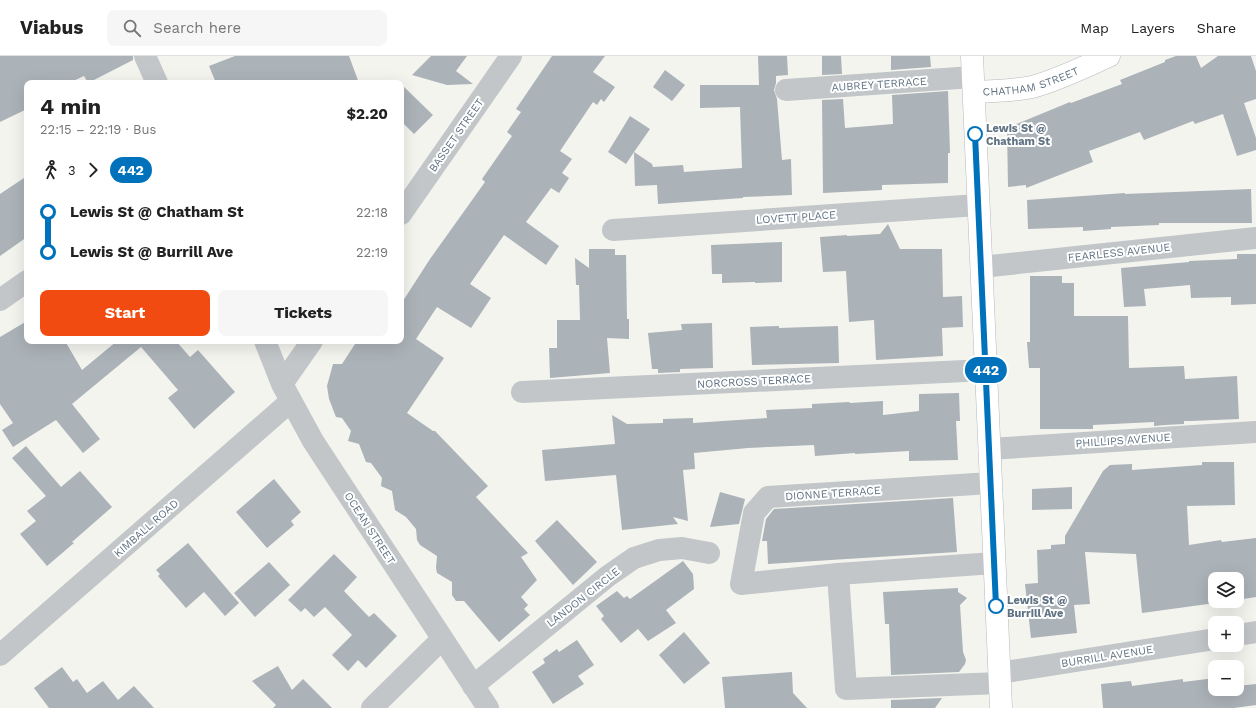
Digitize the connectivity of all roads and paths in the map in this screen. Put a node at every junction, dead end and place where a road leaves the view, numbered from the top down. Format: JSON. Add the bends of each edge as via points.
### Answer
{"nodes":[{"id":1,"x":145,"y":56,"type":"edge"},
{"id":2,"x":511,"y":56,"type":"edge"},
{"id":3,"x":972,"y":56,"type":"edge"},
{"id":4,"x":1109,"y":56,"type":"edge"},
{"id":5,"x":156,"y":80,"type":"edge"},
{"id":6,"x":973,"y":85,"type":"junction"},
{"id":7,"x":786,"y":90,"type":"dead end"},
{"id":8,"x":978,"y":205,"type":"junction"},
{"id":9,"x":404,"y":210,"type":"edge"},
{"id":10,"x":613,"y":230,"type":"dead end"},
{"id":11,"x":1256,"y":238,"type":"edge"},
{"id":12,"x":981,"y":267,"type":"junction"},
{"id":13,"x":24,"y":283,"type":"edge"},
{"id":14,"x":0,"y":300,"type":"edge"},
{"id":15,"x":266,"y":344,"type":"edge"},
{"id":16,"x":311,"y":344,"type":"edge"},
{"id":17,"x":986,"y":370,"type":"junction"},
{"id":18,"x":522,"y":392,"type":"dead end"},
{"id":19,"x":287,"y":393,"type":"junction"},
{"id":20,"x":1256,"y":432,"type":"edge"},
{"id":21,"x":989,"y":449,"type":"junction"},
{"id":22,"x":991,"y":483,"type":"junction"},
{"id":23,"x":709,"y":553,"type":"dead end"},
{"id":24,"x":994,"y":562,"type":"junction"},
{"id":25,"x":838,"y":574,"type":"junction"},
{"id":26,"x":1256,"y":632,"type":"edge"},
{"id":27,"x":1244,"y":634,"type":"edge"},
{"id":28,"x":442,"y":639,"type":"junction"},
{"id":29,"x":1208,"y":640,"type":"edge"},
{"id":30,"x":0,"y":655,"type":"edge"},
{"id":31,"x":1000,"y":678,"type":"junction"},
{"id":32,"x":473,"y":686,"type":"junction"},
{"id":33,"x":372,"y":708,"type":"edge"},
{"id":34,"x":488,"y":708,"type":"edge"},
{"id":35,"x":1001,"y":708,"type":"edge"}],
"edges":[{"from":1,"to":5,"type":"street"},
{"from":2,"to":9,"type":"street","name":"BASSET STREET"},
{"from":3,"to":6,"type":"main road"},
{"from":4,"to":6,"type":"main road","name":"CHATHAM STREET","via":[[1033,86],[1013,90]]},
{"from":6,"to":7,"type":"street","name":"AUBREY TERRACE"},
{"from":6,"to":8,"type":"main road"},
{"from":8,"to":10,"type":"street","name":"LOVETT PLACE"},
{"from":8,"to":12,"type":"main road"},
{"from":11,"to":12,"type":"street","name":"FEARLESS AVENUE"},
{"from":12,"to":17,"type":"main road"},
{"from":13,"to":14,"type":"street"},
{"from":15,"to":19,"type":"street","name":"OCEAN STREET"},
{"from":16,"to":19,"type":"street"},
{"from":17,"to":18,"type":"street","name":"NORCROSS TERRACE"},
{"from":17,"to":21,"type":"main road"},
{"from":19,"to":28,"type":"street","name":"OCEAN STREET","via":[[313,441]]},
{"from":19,"to":30,"type":"street","name":"KIMBALL ROAD"},
{"from":20,"to":21,"type":"street","name":"PHILLIPS AVENUE"},
{"from":21,"to":22,"type":"main road"},
{"from":22,"to":24,"type":"main road"},
{"from":22,"to":25,"type":"street","name":"DIONNE TERRACE","via":[[768,497],[754,513],[741,584]]},
{"from":23,"to":32,"type":"street","name":"LANDON CIRCLE","via":[[682,548],[659,550],[634,558],[608,576]]},
{"from":24,"to":25,"type":"street"},
{"from":24,"to":31,"type":"main road"},
{"from":25,"to":31,"type":"street","name":"BURRILL AVENUE","via":[[846,689]]},
{"from":26,"to":27,"type":"street"},
{"from":28,"to":32,"type":"street","name":"OCEAN STREET"},
{"from":28,"to":33,"type":"street"},
{"from":29,"to":31,"type":"street","name":"BURRILL AVENUE"},
{"from":31,"to":35,"type":"main road"},
{"from":32,"to":34,"type":"street","name":"OCEAN STREET"}]}
